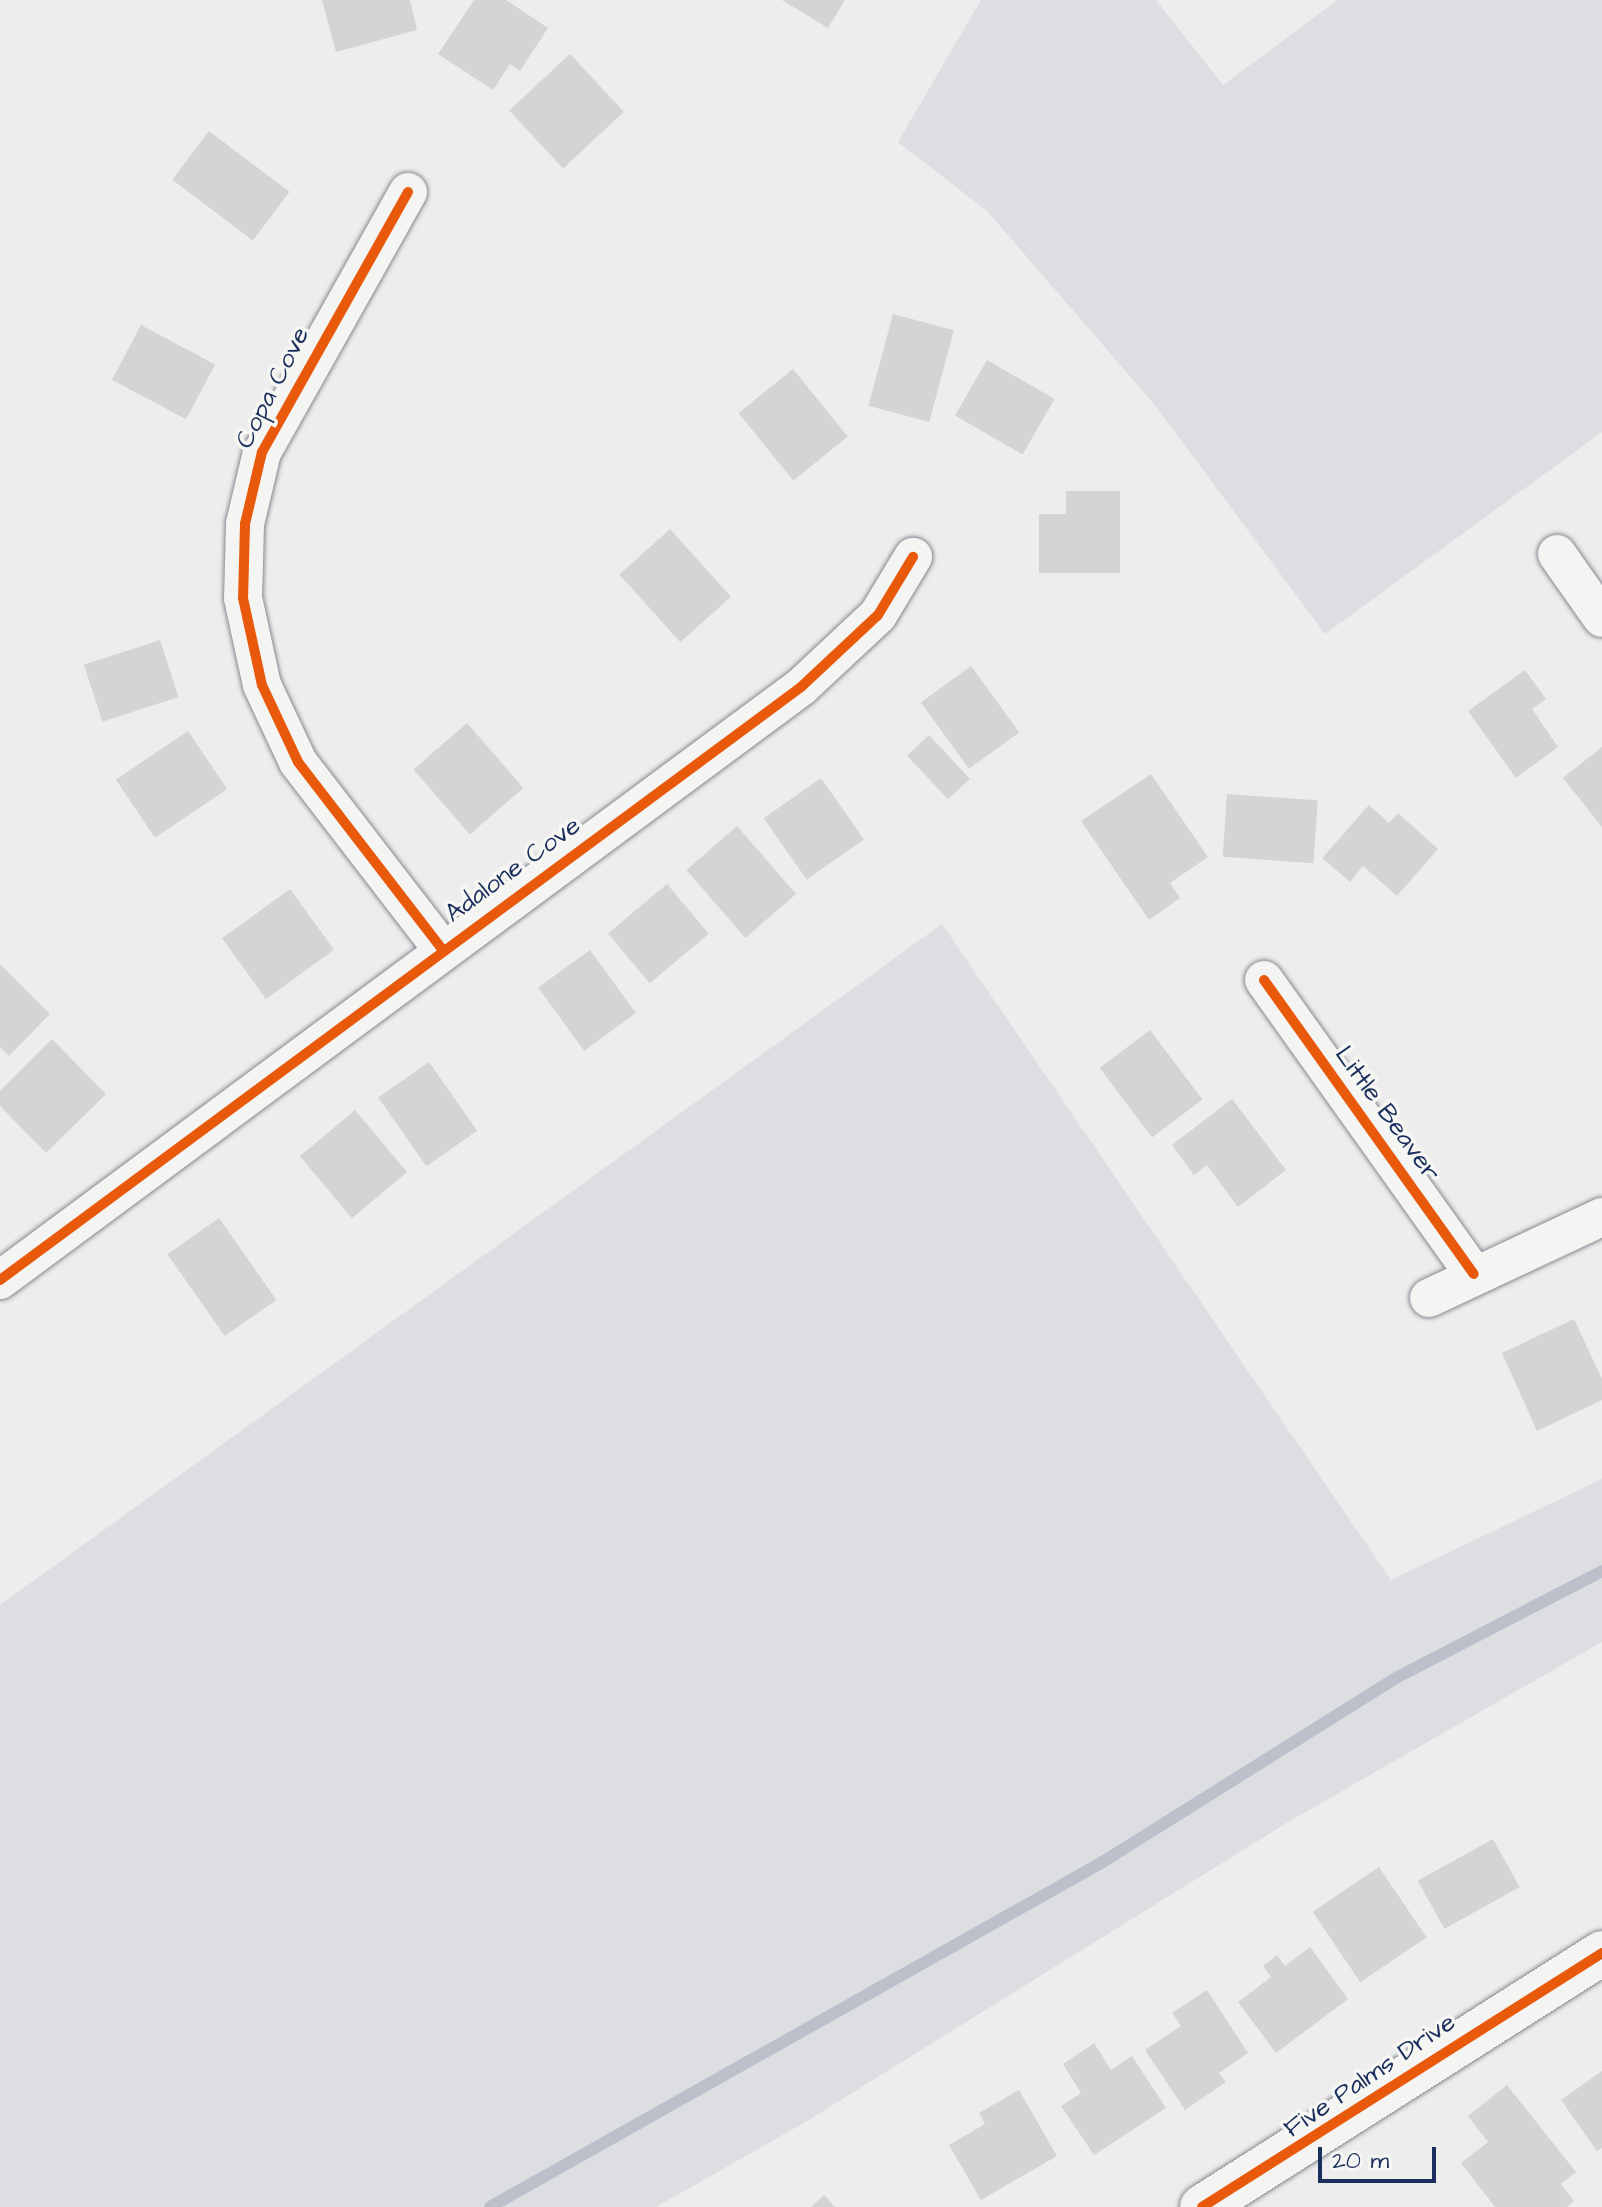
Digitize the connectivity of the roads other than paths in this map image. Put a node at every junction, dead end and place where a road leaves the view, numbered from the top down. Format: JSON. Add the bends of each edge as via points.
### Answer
{"nodes":[{"id":1,"x":408,"y":192,"type":"dead end"},
{"id":2,"x":1557,"y":554,"type":"dead end"},
{"id":3,"x":913,"y":557,"type":"dead end"},
{"id":4,"x":1602,"y":618,"type":"edge"},
{"id":5,"x":442,"y":949,"type":"junction"},
{"id":6,"x":1264,"y":980,"type":"dead end"},
{"id":7,"x":1602,"y":1217,"type":"edge"},
{"id":8,"x":4,"y":1265,"type":"edge"},
{"id":9,"x":1474,"y":1274,"type":"junction"},
{"id":10,"x":1429,"y":1298,"type":"dead end"},
{"id":11,"x":1602,"y":1953,"type":"edge"},
{"id":12,"x":1202,"y":2207,"type":"edge"}],
"edges":[{"from":1,"to":5,"type":"street","name":"Copa Cove","via":[[262,452],[245,524],[243,598],[262,685],[298,762]]},
{"from":2,"to":4,"type":"street"},
{"from":3,"to":5,"type":"street","name":"Adalone Cove","via":[[878,615],[801,687]]},
{"from":5,"to":8,"type":"street","name":"Adalone Cove"},
{"from":6,"to":9,"type":"street","name":"Little Beaver"},
{"from":7,"to":9,"type":"street"},
{"from":9,"to":10,"type":"street"},
{"from":11,"to":12,"type":"street","name":"Five Palms Drive"}]}
